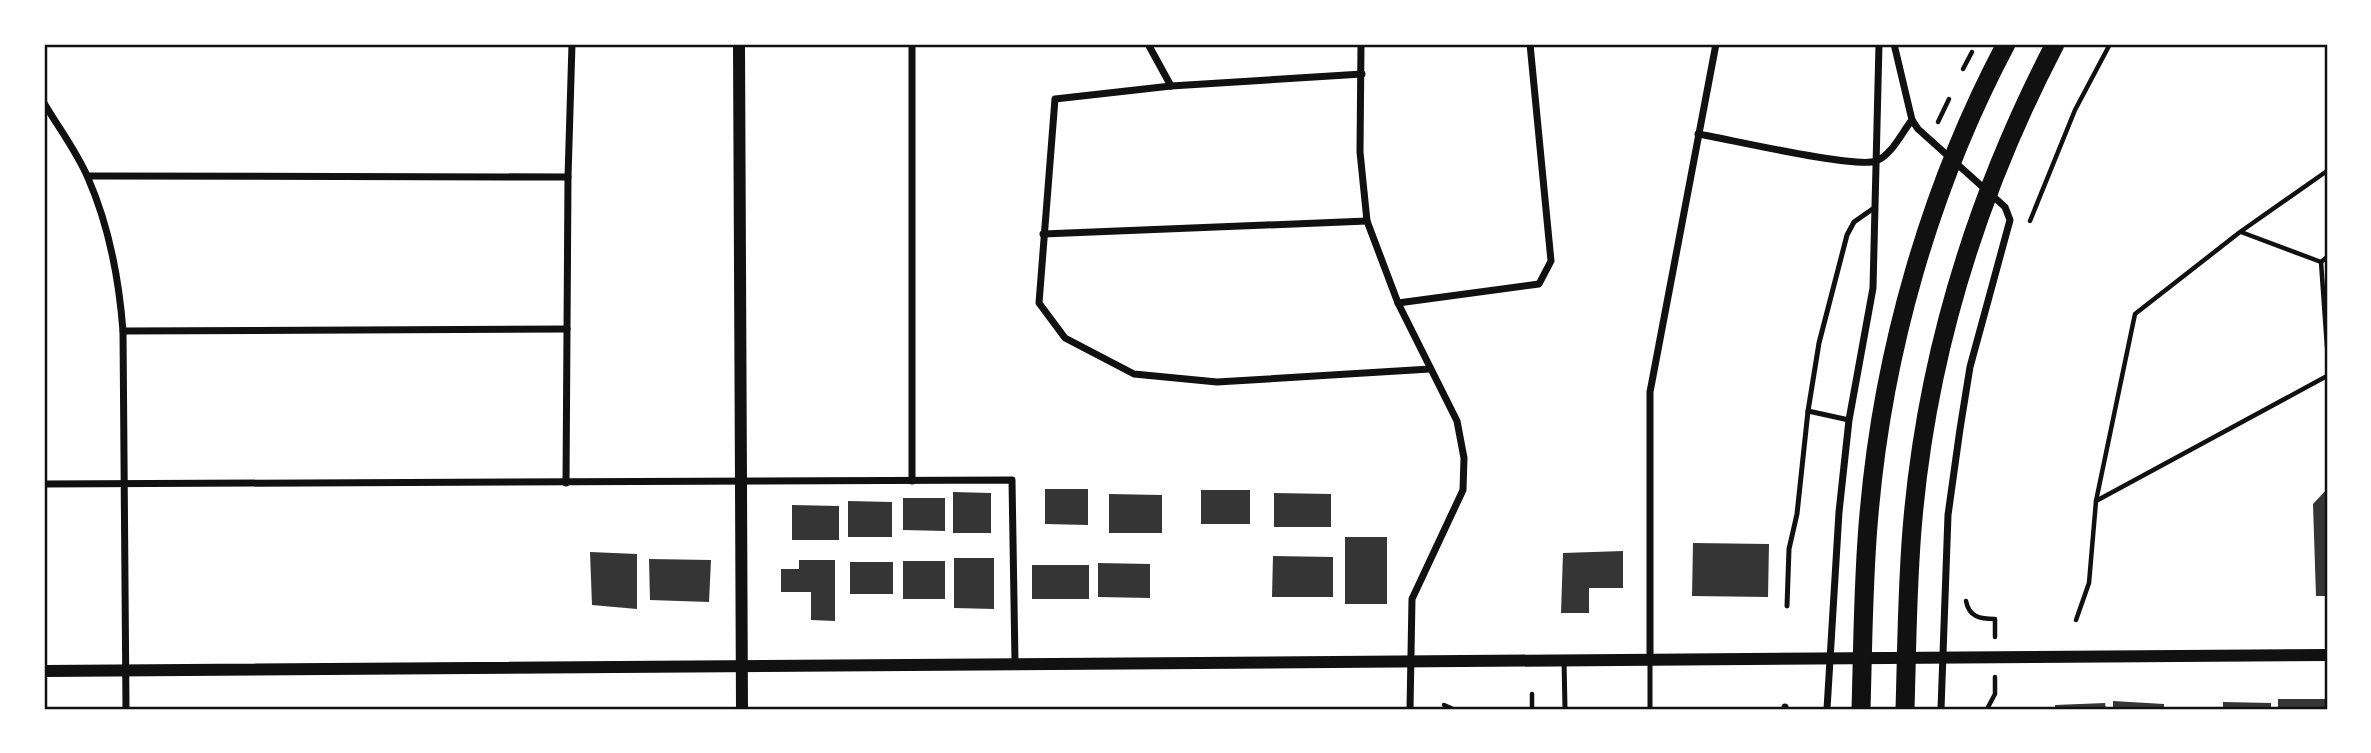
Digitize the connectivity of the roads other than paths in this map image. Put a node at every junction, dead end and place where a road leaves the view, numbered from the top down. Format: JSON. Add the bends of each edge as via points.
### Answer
{"nodes":[{"id":1,"x":572,"y":44,"type":"edge"},
{"id":2,"x":740,"y":44,"type":"edge"},
{"id":3,"x":912,"y":44,"type":"edge"},
{"id":4,"x":1148,"y":44,"type":"edge"},
{"id":5,"x":1361,"y":44,"type":"edge"},
{"id":6,"x":1530,"y":44,"type":"edge"},
{"id":7,"x":1716,"y":44,"type":"edge"},
{"id":8,"x":1879,"y":44,"type":"edge"},
{"id":9,"x":1894,"y":44,"type":"edge"},
{"id":10,"x":2006,"y":44,"type":"edge"},
{"id":11,"x":2055,"y":44,"type":"edge"},
{"id":12,"x":1362,"y":74,"type":"junction"},
{"id":13,"x":1171,"y":86,"type":"junction"},
{"id":14,"x":44,"y":103,"type":"edge"},
{"id":15,"x":1912,"y":120,"type":"junction"},
{"id":16,"x":1698,"y":134,"type":"junction"},
{"id":17,"x":1875,"y":162,"type":"junction"},
{"id":18,"x":88,"y":176,"type":"junction"},
{"id":19,"x":568,"y":177,"type":"junction"},
{"id":20,"x":1874,"y":208,"type":"junction"},
{"id":21,"x":1367,"y":221,"type":"junction"},
{"id":22,"x":1043,"y":234,"type":"junction"},
{"id":23,"x":1398,"y":303,"type":"junction"},
{"id":24,"x":567,"y":329,"type":"junction"},
{"id":25,"x":123,"y":331,"type":"junction"},
{"id":26,"x":1430,"y":369,"type":"junction"},
{"id":27,"x":1808,"y":411,"type":"junction"},
{"id":28,"x":1849,"y":420,"type":"junction"},
{"id":29,"x":912,"y":481,"type":"junction"},
{"id":30,"x":124,"y":483,"type":"junction"},
{"id":31,"x":741,"y":483,"type":"junction"},
{"id":32,"x":44,"y":484,"type":"edge"},
{"id":33,"x":566,"y":484,"type":"junction"},
{"id":34,"x":1787,"y":606,"type":"dead end"},
{"id":35,"x":2327,"y":655,"type":"edge"},
{"id":36,"x":1828,"y":657,"type":"junction"},
{"id":37,"x":1650,"y":658,"type":"junction"},
{"id":38,"x":1944,"y":658,"type":"junction"},
{"id":39,"x":1564,"y":659,"type":"junction"},
{"id":40,"x":1410,"y":660,"type":"junction"},
{"id":41,"x":1015,"y":662,"type":"junction"},
{"id":42,"x":741,"y":664,"type":"junction"},
{"id":43,"x":126,"y":670,"type":"junction"},
{"id":44,"x":44,"y":671,"type":"edge"},
{"id":45,"x":126,"y":709,"type":"edge"},
{"id":46,"x":742,"y":709,"type":"edge"},
{"id":47,"x":1410,"y":709,"type":"edge"},
{"id":48,"x":1565,"y":709,"type":"edge"},
{"id":49,"x":1650,"y":709,"type":"edge"},
{"id":50,"x":1827,"y":709,"type":"edge"},
{"id":51,"x":1861,"y":709,"type":"edge"},
{"id":52,"x":1905,"y":709,"type":"edge"},
{"id":53,"x":1941,"y":709,"type":"edge"}],
"edges":[{"from":1,"to":19,"type":"street"},
{"from":2,"to":31,"type":"street"},
{"from":3,"to":29,"type":"street"},
{"from":4,"to":13,"type":"street"},
{"from":5,"to":12,"type":"street"},
{"from":6,"to":23,"type":"street","via":[[1551,261],[1539,284]]},
{"from":7,"to":16,"type":"street"},
{"from":8,"to":17,"type":"street"},
{"from":9,"to":15,"type":"street"},
{"from":10,"to":51,"type":"highway","via":[[1936,204],[1892,364],[1869,513]]},
{"from":11,"to":52,"type":"highway","via":[[2004,150],[1977,221],[1935,372],[1913,518]]},
{"from":12,"to":13,"type":"street"},
{"from":12,"to":21,"type":"street","via":[[1360,152]]},
{"from":13,"to":22,"type":"street","via":[[1055,99]]},
{"from":14,"to":18,"type":"street"},
{"from":15,"to":17,"type":"street","via":[[1887,154]]},
{"from":15,"to":38,"type":"street","via":[[2005,207],[2010,226],[1970,367],[1950,502]]},
{"from":16,"to":17,"type":"street","via":[[1849,162]]},
{"from":16,"to":37,"type":"street","via":[[1650,392]]},
{"from":17,"to":20,"type":"street"},
{"from":18,"to":19,"type":"street"},
{"from":18,"to":25,"type":"street","via":[[120,288]]},
{"from":19,"to":24,"type":"street"},
{"from":20,"to":27,"type":"lane","via":[[1854,222],[1847,235],[1819,343]]},
{"from":20,"to":28,"type":"street","via":[[1873,288]]},
{"from":21,"to":22,"type":"street"},
{"from":21,"to":23,"type":"street"},
{"from":22,"to":26,"type":"street","via":[[1040,303],[1065,338],[1134,374],[1217,382]]},
{"from":23,"to":26,"type":"street"},
{"from":24,"to":25,"type":"street"},
{"from":24,"to":33,"type":"street"},
{"from":25,"to":30,"type":"street"},
{"from":26,"to":40,"type":"street","via":[[1457,421],[1464,458],[1463,490],[1412,599]]},
{"from":27,"to":28,"type":"lane"},
{"from":27,"to":34,"type":"lane","via":[[1789,549]]},
{"from":28,"to":36,"type":"street"},
{"from":29,"to":31,"type":"street"},
{"from":29,"to":41,"type":"street","via":[[1012,481]]},
{"from":30,"to":32,"type":"street"},
{"from":30,"to":33,"type":"street"},
{"from":30,"to":43,"type":"street"},
{"from":31,"to":33,"type":"street"},
{"from":31,"to":42,"type":"street"},
{"from":35,"to":38,"type":"street"},
{"from":36,"to":37,"type":"street"},
{"from":36,"to":38,"type":"street"},
{"from":36,"to":50,"type":"street"},
{"from":37,"to":39,"type":"street"},
{"from":37,"to":49,"type":"lane"},
{"from":38,"to":53,"type":"street"},
{"from":39,"to":40,"type":"street"},
{"from":39,"to":48,"type":"lane"},
{"from":40,"to":41,"type":"street"},
{"from":40,"to":47,"type":"street"},
{"from":41,"to":42,"type":"street"},
{"from":42,"to":43,"type":"street"},
{"from":42,"to":46,"type":"street"},
{"from":43,"to":44,"type":"street"},
{"from":43,"to":45,"type":"street"}]}
